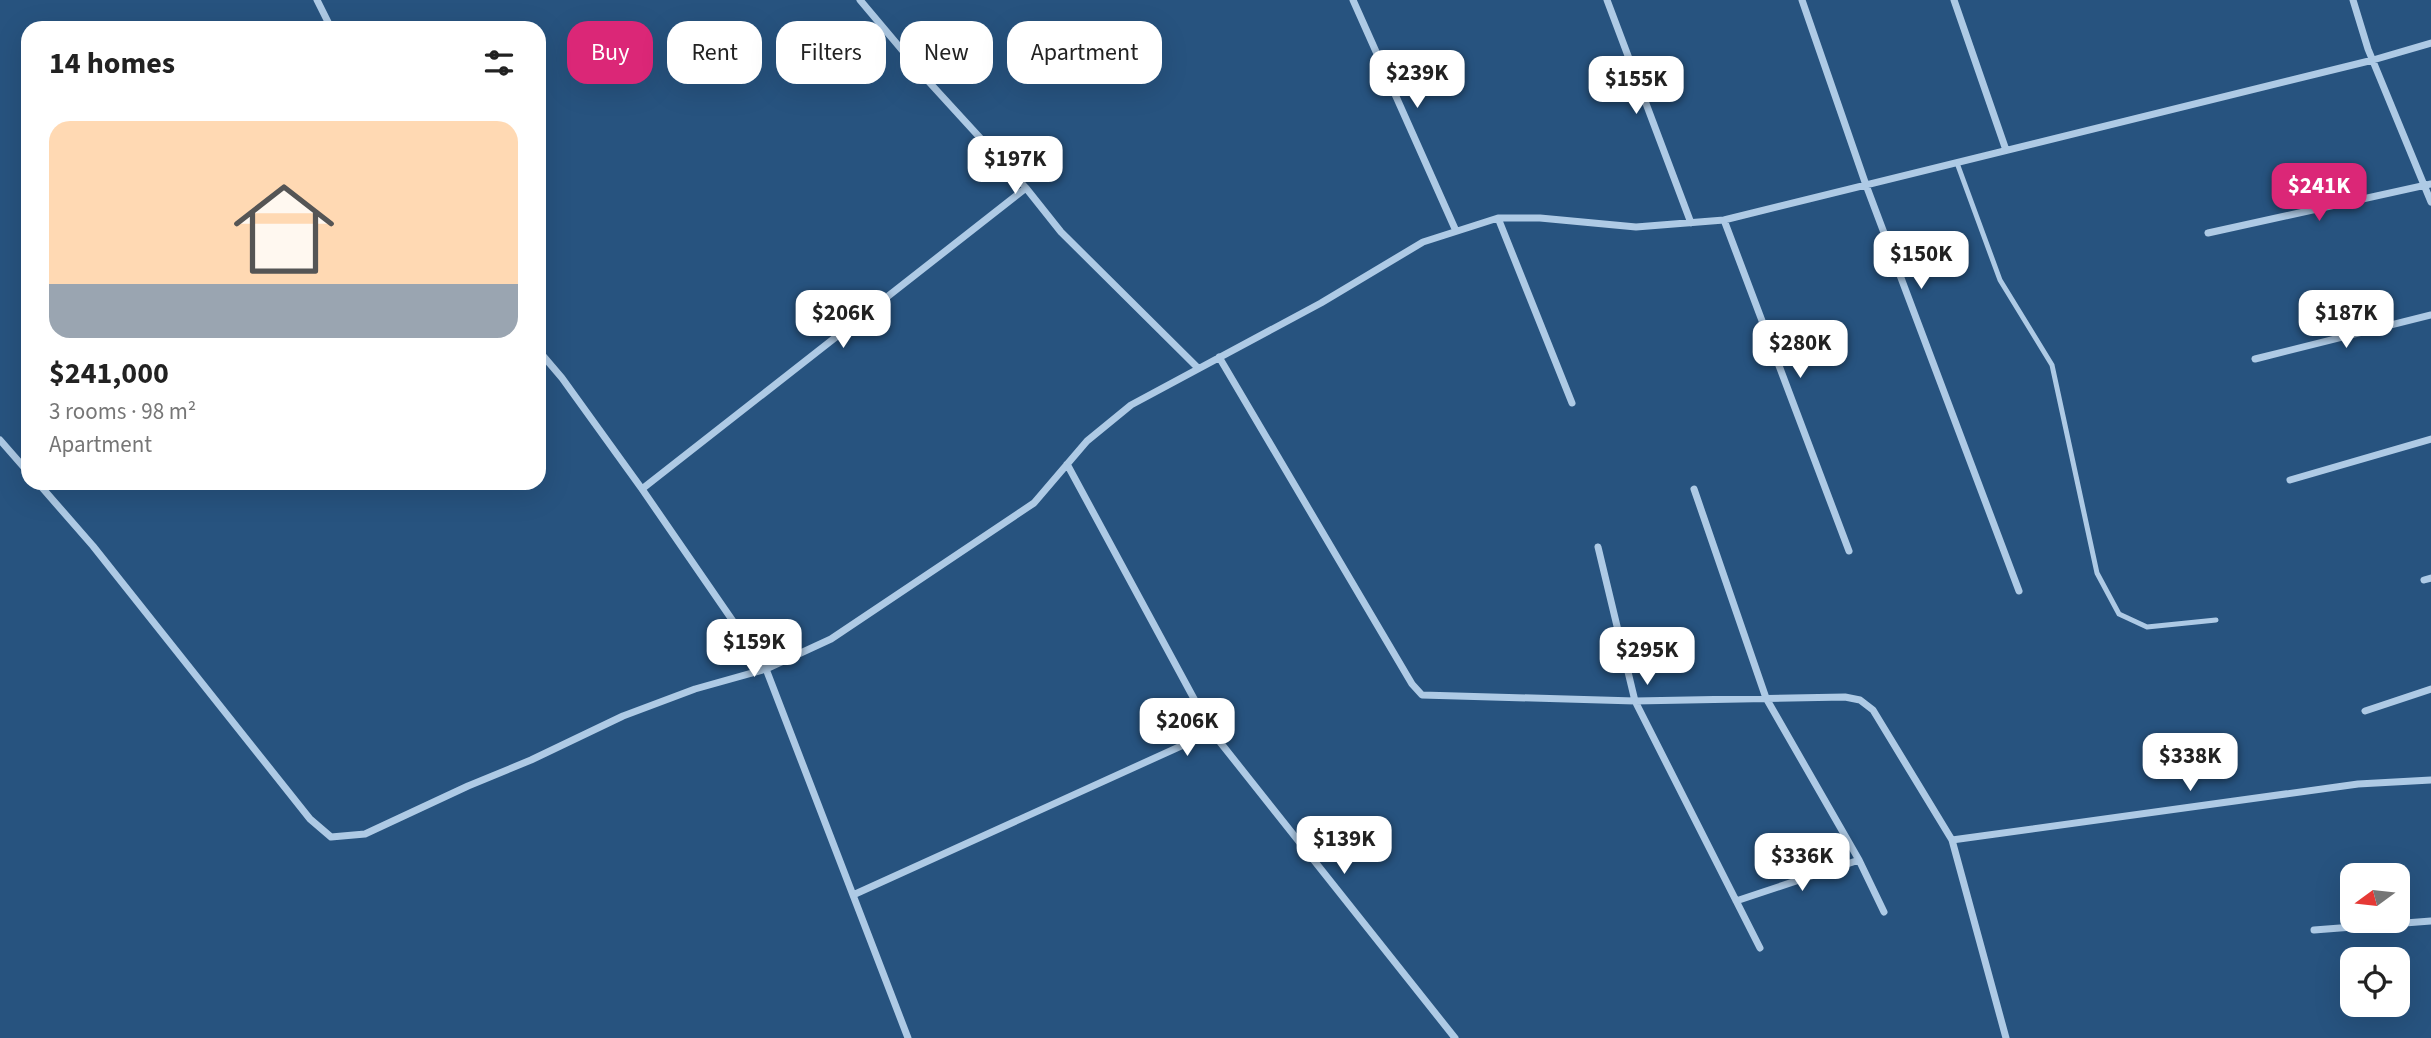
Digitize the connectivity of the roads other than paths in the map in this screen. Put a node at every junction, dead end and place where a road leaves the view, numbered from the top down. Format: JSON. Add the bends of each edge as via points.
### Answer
{"nodes":[{"id":1,"x":317,"y":0,"type":"edge"},
{"id":2,"x":860,"y":0,"type":"edge"},
{"id":3,"x":1353,"y":0,"type":"edge"},
{"id":4,"x":1607,"y":0,"type":"edge"},
{"id":5,"x":1802,"y":0,"type":"edge"},
{"id":6,"x":1954,"y":0,"type":"edge"},
{"id":7,"x":2353,"y":0,"type":"edge"},
{"id":8,"x":328,"y":21,"type":"edge"},
{"id":9,"x":2431,"y":43,"type":"edge"},
{"id":10,"x":2373,"y":60,"type":"junction"},
{"id":11,"x":2006,"y":150,"type":"junction"},
{"id":12,"x":1957,"y":163,"type":"junction"},
{"id":13,"x":1866,"y":185,"type":"junction"},
{"id":14,"x":2428,"y":185,"type":"edge"},
{"id":15,"x":1027,"y":188,"type":"junction"},
{"id":16,"x":2431,"y":202,"type":"edge"},
{"id":17,"x":1498,"y":218,"type":"junction"},
{"id":18,"x":1724,"y":220,"type":"junction"},
{"id":19,"x":1691,"y":223,"type":"junction"},
{"id":20,"x":1456,"y":232,"type":"junction"},
{"id":21,"x":2208,"y":233,"type":"dead end"},
{"id":22,"x":2431,"y":315,"type":"edge"},
{"id":23,"x":1219,"y":356,"type":"junction"},
{"id":24,"x":546,"y":359,"type":"edge"},
{"id":25,"x":2255,"y":359,"type":"dead end"},
{"id":26,"x":1198,"y":368,"type":"junction"},
{"id":27,"x":1572,"y":402,"type":"dead end"},
{"id":28,"x":2431,"y":439,"type":"edge"},
{"id":29,"x":0,"y":440,"type":"edge"},
{"id":30,"x":21,"y":464,"type":"edge"},
{"id":31,"x":1068,"y":464,"type":"junction"},
{"id":32,"x":2290,"y":480,"type":"dead end"},
{"id":33,"x":642,"y":489,"type":"junction"},
{"id":34,"x":1694,"y":489,"type":"dead end"},
{"id":35,"x":44,"y":490,"type":"edge"},
{"id":36,"x":1598,"y":547,"type":"dead end"},
{"id":37,"x":1849,"y":551,"type":"dead end"},
{"id":38,"x":2019,"y":591,"type":"dead end"},
{"id":39,"x":2216,"y":620,"type":"dead end"},
{"id":40,"x":766,"y":669,"type":"junction"},
{"id":41,"x":2431,"y":689,"type":"edge"},
{"id":42,"x":1766,"y":698,"type":"junction"},
{"id":43,"x":1635,"y":701,"type":"junction"},
{"id":44,"x":2365,"y":711,"type":"dead end"},
{"id":45,"x":1212,"y":732,"type":"junction"},
{"id":46,"x":2431,"y":780,"type":"edge"},
{"id":47,"x":1952,"y":840,"type":"junction"},
{"id":48,"x":1858,"y":860,"type":"junction"},
{"id":49,"x":853,"y":895,"type":"junction"},
{"id":50,"x":1736,"y":901,"type":"junction"},
{"id":51,"x":1884,"y":912,"type":"dead end"},
{"id":52,"x":2431,"y":921,"type":"edge"},
{"id":53,"x":2314,"y":930,"type":"dead end"},
{"id":54,"x":1760,"y":948,"type":"dead end"},
{"id":55,"x":908,"y":1038,"type":"edge"},
{"id":56,"x":1455,"y":1038,"type":"edge"},
{"id":57,"x":2006,"y":1038,"type":"edge"}],
"edges":[{"from":1,"to":8,"type":"street"},
{"from":2,"to":15,"type":"street"},
{"from":3,"to":20,"type":"street"},
{"from":4,"to":19,"type":"street"},
{"from":5,"to":13,"type":"street"},
{"from":6,"to":11,"type":"street"},
{"from":7,"to":10,"type":"street"},
{"from":9,"to":10,"type":"street"},
{"from":10,"to":11,"type":"street"},
{"from":10,"to":14,"type":"street"},
{"from":11,"to":12,"type":"street"},
{"from":12,"to":13,"type":"street"},
{"from":12,"to":39,"type":"lane","via":[[2000,280],[2052,365],[2098,573],[2119,614],[2147,627]]},
{"from":13,"to":18,"type":"street"},
{"from":13,"to":38,"type":"street"},
{"from":14,"to":16,"type":"street"},
{"from":14,"to":21,"type":"street"},
{"from":15,"to":26,"type":"street","via":[[1061,232]]},
{"from":15,"to":33,"type":"street"},
{"from":17,"to":19,"type":"street","via":[[1636,227]]},
{"from":17,"to":20,"type":"street"},
{"from":17,"to":27,"type":"street"},
{"from":18,"to":19,"type":"street"},
{"from":18,"to":37,"type":"street"},
{"from":20,"to":23,"type":"street","via":[[1423,242]]},
{"from":22,"to":25,"type":"street"},
{"from":23,"to":26,"type":"street"},
{"from":23,"to":43,"type":"street","via":[[1422,695]]},
{"from":24,"to":33,"type":"street"},
{"from":26,"to":31,"type":"street","via":[[1131,405],[1087,441]]},
{"from":28,"to":32,"type":"street"},
{"from":29,"to":30,"type":"street"},
{"from":31,"to":40,"type":"street","via":[[1034,503],[831,639]]},
{"from":31,"to":45,"type":"street"},
{"from":33,"to":40,"type":"street"},
{"from":34,"to":42,"type":"street"},
{"from":35,"to":40,"type":"street","via":[[294,800],[331,837],[365,834],[623,716]]},
{"from":36,"to":43,"type":"street"},
{"from":40,"to":49,"type":"street"},
{"from":41,"to":44,"type":"street"},
{"from":42,"to":43,"type":"street"},
{"from":42,"to":47,"type":"street","via":[[1860,700],[1873,710]]},
{"from":42,"to":48,"type":"street"},
{"from":43,"to":50,"type":"street"},
{"from":45,"to":49,"type":"street"},
{"from":45,"to":56,"type":"street"},
{"from":46,"to":47,"type":"street","via":[[2358,785]]},
{"from":47,"to":57,"type":"street"},
{"from":48,"to":50,"type":"street"},
{"from":48,"to":51,"type":"street"},
{"from":49,"to":55,"type":"street"},
{"from":50,"to":54,"type":"street"},
{"from":52,"to":53,"type":"street"}]}
